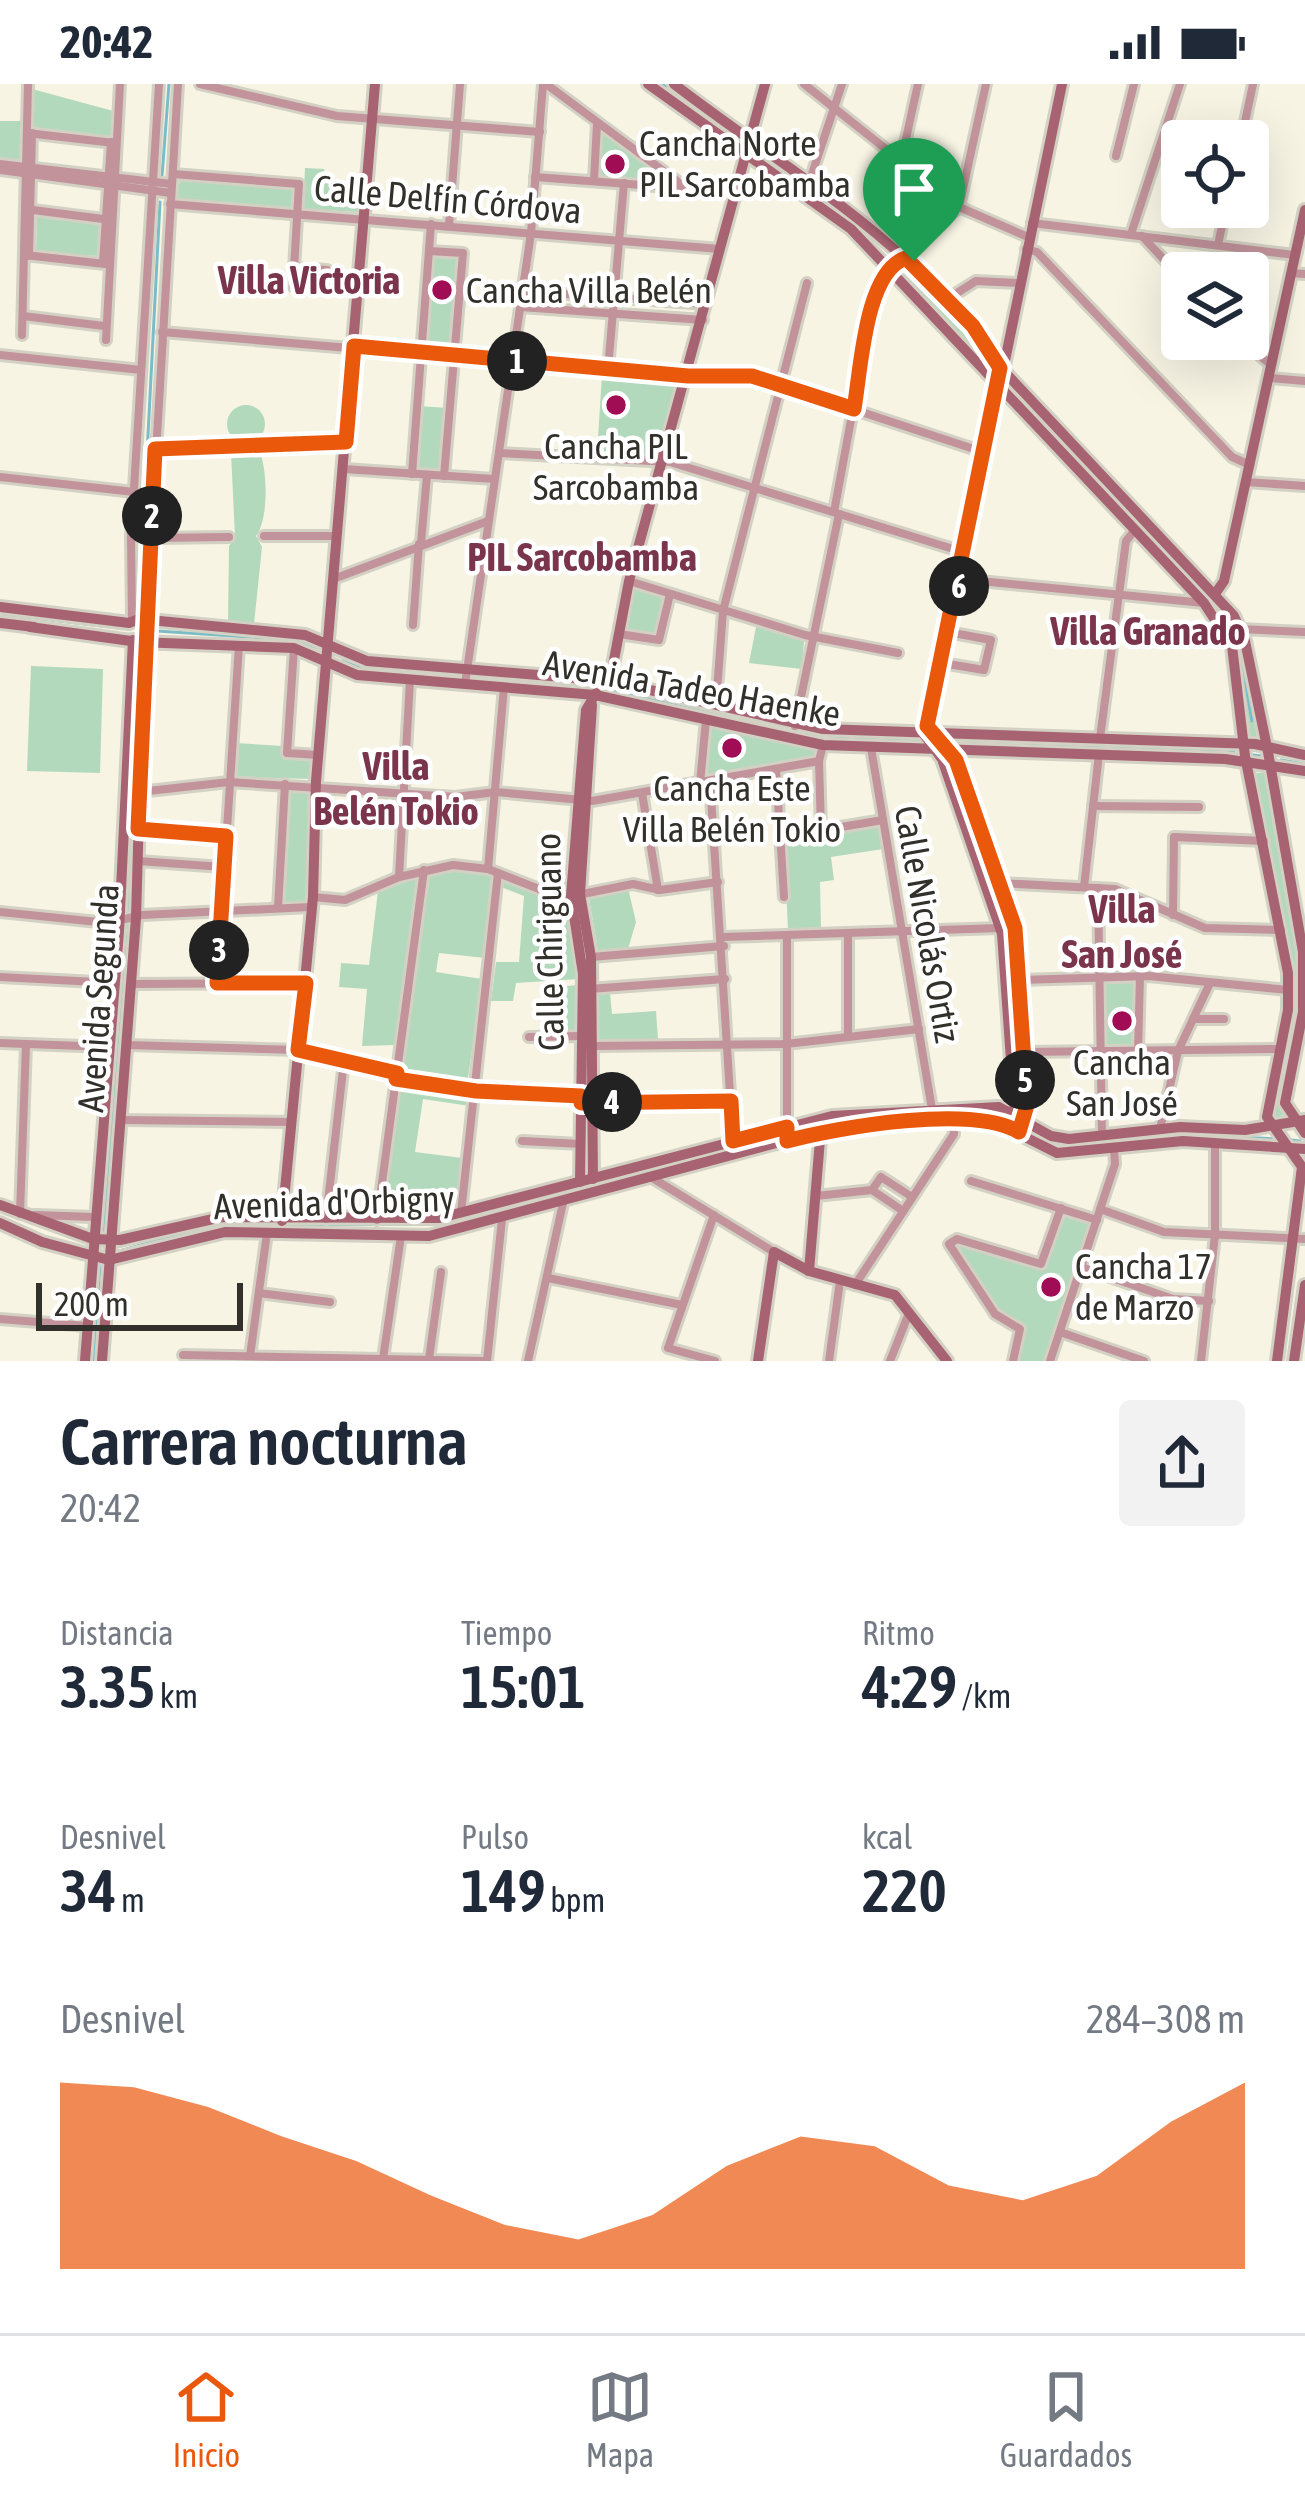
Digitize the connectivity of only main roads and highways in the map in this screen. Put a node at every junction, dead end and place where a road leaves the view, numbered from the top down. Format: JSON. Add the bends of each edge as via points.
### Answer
{"nodes":[{"id":1,"x":375,"y":84,"type":"edge"},
{"id":2,"x":648,"y":84,"type":"edge"},
{"id":3,"x":674,"y":84,"type":"edge"},
{"id":4,"x":765,"y":84,"type":"edge"},
{"id":5,"x":1062,"y":84,"type":"edge"},
{"id":6,"x":749,"y":140,"type":"junction"},
{"id":7,"x":745,"y":156,"type":"junction"},
{"id":8,"x":1305,"y":210,"type":"edge"},
{"id":9,"x":1298,"y":274,"type":"edge"},
{"id":10,"x":1000,"y":368,"type":"junction"},
{"id":11,"x":998,"y":388,"type":"junction"},
{"id":12,"x":1215,"y":593,"type":"junction"},
{"id":13,"x":0,"y":608,"type":"edge"},
{"id":14,"x":139,"y":622,"type":"junction"},
{"id":15,"x":0,"y":623,"type":"edge"},
{"id":16,"x":138,"y":639,"type":"junction"},
{"id":17,"x":331,"y":644,"type":"junction"},
{"id":18,"x":326,"y":661,"type":"junction"},
{"id":19,"x":600,"y":690,"type":"junction"},
{"id":20,"x":927,"y":731,"type":"junction"},
{"id":21,"x":794,"y":732,"type":"junction"},
{"id":22,"x":1245,"y":744,"type":"junction"},
{"id":23,"x":1266,"y":747,"type":"junction"},
{"id":24,"x":939,"y":749,"type":"junction"},
{"id":25,"x":1305,"y":755,"type":"edge"},
{"id":26,"x":1247,"y":762,"type":"junction"},
{"id":27,"x":1269,"y":766,"type":"junction"},
{"id":28,"x":1305,"y":771,"type":"edge"},
{"id":29,"x":575,"y":895,"type":"junction"},
{"id":30,"x":587,"y":989,"type":"junction"},
{"id":31,"x":585,"y":1101,"type":"junction"},
{"id":32,"x":1300,"y":1121,"type":"edge"},
{"id":33,"x":1017,"y":1123,"type":"junction"},
{"id":34,"x":820,"y":1125,"type":"junction"},
{"id":35,"x":1272,"y":1126,"type":"junction"},
{"id":36,"x":1305,"y":1132,"type":"edge"},
{"id":37,"x":787,"y":1134,"type":"junction"},
{"id":38,"x":1298,"y":1149,"type":"edge"},
{"id":39,"x":587,"y":1180,"type":"junction"},
{"id":40,"x":0,"y":1205,"type":"edge"},
{"id":41,"x":282,"y":1218,"type":"junction"},
{"id":42,"x":0,"y":1222,"type":"edge"},
{"id":43,"x":274,"y":1233,"type":"junction"},
{"id":44,"x":93,"y":1238,"type":"junction"},
{"id":45,"x":1299,"y":1238,"type":"edge"},
{"id":46,"x":110,"y":1240,"type":"junction"},
{"id":47,"x":92,"y":1257,"type":"junction"},
{"id":48,"x":109,"y":1259,"type":"junction"},
{"id":49,"x":809,"y":1271,"type":"junction"},
{"id":50,"x":1305,"y":1285,"type":"edge"},
{"id":51,"x":85,"y":1361,"type":"edge"},
{"id":52,"x":102,"y":1361,"type":"edge"},
{"id":53,"x":758,"y":1361,"type":"edge"},
{"id":54,"x":946,"y":1361,"type":"edge"},
{"id":55,"x":1277,"y":1361,"type":"edge"},
{"id":56,"x":1294,"y":1361,"type":"edge"}],
"edges":[{"from":1,"to":17,"type":"main road"},
{"from":2,"to":7,"type":"main road"},
{"from":3,"to":6,"type":"main road"},
{"from":4,"to":6,"type":"main road","name":"Calle Chiriguano"},
{"from":5,"to":10,"type":"main road"},
{"from":6,"to":7,"type":"main road","name":"Calle Chiriguano"},
{"from":6,"to":10,"type":"main road","via":[[906,258],[949,298]]},
{"from":7,"to":11,"type":"main road","via":[[840,219]]},
{"from":7,"to":19,"type":"main road","name":"Calle Chiriguano"},
{"from":8,"to":9,"type":"main road"},
{"from":9,"to":12,"type":"main road"},
{"from":10,"to":11,"type":"main road"},
{"from":10,"to":12,"type":"main road"},
{"from":11,"to":20,"type":"main road"},
{"from":11,"to":22,"type":"main road","via":[[1229,637]]},
{"from":12,"to":23,"type":"main road","via":[[1240,628]]},
{"from":13,"to":14,"type":"main road","name":"Avenida Tadeo Haenke"},
{"from":14,"to":16,"type":"main road"},
{"from":14,"to":16,"type":"main road"},
{"from":14,"to":17,"type":"main road","name":"Avenida Tadeo Haenke","via":[[290,632]]},
{"from":15,"to":16,"type":"main road","name":"Avenida Tadeo Haenke"},
{"from":16,"to":18,"type":"main road","name":"Avenida Tadeo Haenke","via":[[294,647]]},
{"from":16,"to":44,"type":"main road","name":"Avenida Segunda"},
{"from":16,"to":46,"type":"main road","name":"Avenida Segunda","via":[[136,918]]},
{"from":17,"to":18,"type":"main road"},
{"from":17,"to":19,"type":"main road","name":"Avenida Tadeo Haenke","via":[[362,660]]},
{"from":18,"to":19,"type":"main road","name":"Avenida Tadeo Haenke","via":[[357,675]]},
{"from":18,"to":41,"type":"main road"},
{"from":19,"to":21,"type":"main road","name":"Avenida Tadeo Haenke","via":[[706,720]]},
{"from":19,"to":21,"type":"main road","name":"Avenida Tadeo Haenke","via":[[716,706]]},
{"from":19,"to":29,"type":"main road","name":"Calle Chiriguano","via":[[586,710]]},
{"from":20,"to":21,"type":"main road","name":"Avenida Tadeo Haenke"},
{"from":20,"to":22,"type":"main road","name":"Avenida Tadeo Haenke"},
{"from":20,"to":24,"type":"main road"},
{"from":21,"to":24,"type":"main road","name":"Avenida Tadeo Haenke","via":[[823,745]]},
{"from":22,"to":23,"type":"main road","name":"Avenida Tadeo Haenke"},
{"from":22,"to":26,"type":"main road"},
{"from":23,"to":25,"type":"main road","name":"Avenida Tadeo Haenke"},
{"from":23,"to":27,"type":"main road"},
{"from":24,"to":26,"type":"main road","name":"Avenida Tadeo Haenke"},
{"from":24,"to":33,"type":"main road","via":[[1000,928]]},
{"from":24,"to":33,"type":"main road","via":[[956,760],[1018,939]]},
{"from":26,"to":27,"type":"main road","name":"Avenida Tadeo Haenke"},
{"from":26,"to":35,"type":"main road","via":[[1289,991],[1267,1110]]},
{"from":27,"to":28,"type":"main road","name":"Avenida Tadeo Haenke"},
{"from":27,"to":32,"type":"main road","via":[[1304,971],[1286,1097]]},
{"from":29,"to":30,"type":"main road","name":"Calle Chiriguano"},
{"from":29,"to":30,"type":"main road","name":"Calle Chiriguano","via":[[591,957]]},
{"from":30,"to":31,"type":"main road","name":"Calle Chiriguano"},
{"from":31,"to":39,"type":"main road","name":"Calle Chiriguano"},
{"from":31,"to":39,"type":"main road","name":"Calle Chiriguano","via":[[580,1144]]},
{"from":32,"to":35,"type":"main road","name":"Avenida d'Orbigny"},
{"from":32,"to":36,"type":"main road"},
{"from":33,"to":34,"type":"main road","name":"Avenida d'Orbigny"},
{"from":33,"to":34,"type":"main road","name":"Avenida d'Orbigny","via":[[987,1106]]},
{"from":33,"to":35,"type":"main road","name":"Avenida d'Orbigny","via":[[1060,1139]]},
{"from":33,"to":38,"type":"main road","name":"Avenida d'Orbigny","via":[[1057,1154],[1215,1142]]},
{"from":34,"to":37,"type":"main road","name":"Avenida d'Orbigny"},
{"from":34,"to":49,"type":"main road"},
{"from":35,"to":38,"type":"main road"},
{"from":37,"to":39,"type":"main road","name":"Avenida d'Orbigny"},
{"from":37,"to":43,"type":"main road","name":"Avenida d'Orbigny","via":[[448,1233]]},
{"from":38,"to":45,"type":"main road"},
{"from":39,"to":41,"type":"main road","name":"Avenida d'Orbigny","via":[[461,1214]]},
{"from":40,"to":44,"type":"main road","name":"Avenida d'Orbigny"},
{"from":41,"to":43,"type":"main road"},
{"from":41,"to":46,"type":"main road","name":"Avenida d'Orbigny","via":[[207,1219]]},
{"from":42,"to":47,"type":"main road","name":"Avenida d'Orbigny"},
{"from":43,"to":48,"type":"main road","name":"Avenida d'Orbigny","via":[[208,1233]]},
{"from":44,"to":46,"type":"main road","name":"Avenida d'Orbigny"},
{"from":44,"to":47,"type":"main road","name":"Avenida Segunda"},
{"from":45,"to":55,"type":"main road"},
{"from":46,"to":48,"type":"main road","name":"Avenida Segunda"},
{"from":47,"to":48,"type":"main road","name":"Avenida d'Orbigny"},
{"from":47,"to":51,"type":"main road","name":"Avenida Segunda"},
{"from":48,"to":52,"type":"main road","name":"Avenida Segunda"},
{"from":49,"to":53,"type":"main road","via":[[774,1252]]},
{"from":49,"to":54,"type":"main road","via":[[895,1295]]},
{"from":50,"to":56,"type":"main road"}]}
